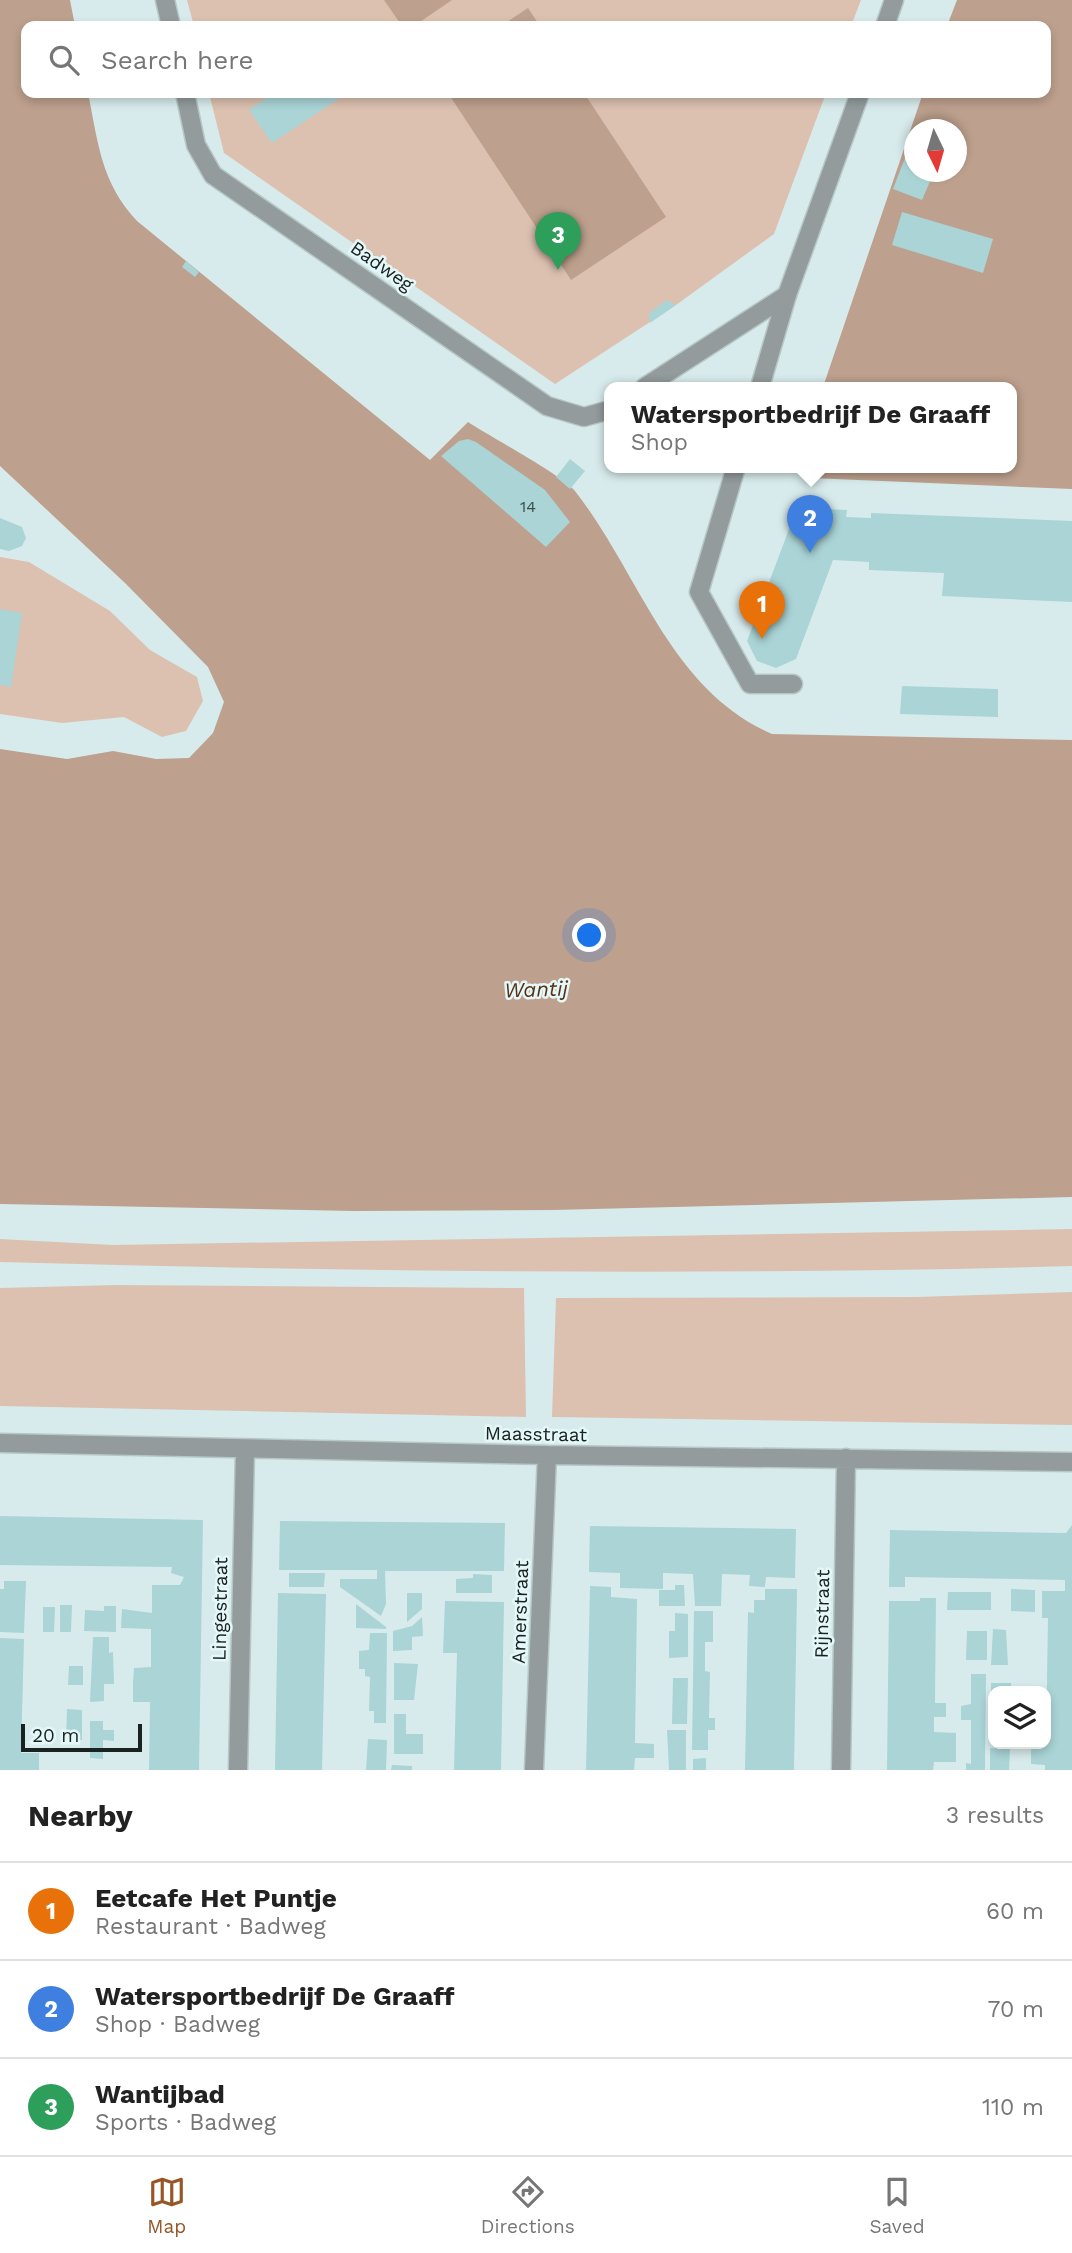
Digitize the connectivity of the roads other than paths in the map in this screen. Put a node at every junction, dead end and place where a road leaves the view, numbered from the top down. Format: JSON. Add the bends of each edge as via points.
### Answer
{"nodes":[{"id":1,"x":165,"y":0,"type":"edge"},
{"id":2,"x":894,"y":0,"type":"edge"},
{"id":3,"x":170,"y":21,"type":"edge"},
{"id":4,"x":887,"y":21,"type":"edge"},
{"id":5,"x":186,"y":98,"type":"edge"},
{"id":6,"x":858,"y":98,"type":"edge"},
{"id":7,"x":787,"y":295,"type":"junction"},
{"id":8,"x":653,"y":382,"type":"edge"},
{"id":9,"x":761,"y":382,"type":"edge"},
{"id":10,"x":604,"y":411,"type":"edge"},
{"id":11,"x":734,"y":473,"type":"edge"},
{"id":12,"x":793,"y":684,"type":"dead end"},
{"id":13,"x":0,"y":1443,"type":"edge"},
{"id":14,"x":245,"y":1449,"type":"junction"},
{"id":15,"x":547,"y":1455,"type":"junction"},
{"id":16,"x":846,"y":1458,"type":"junction"},
{"id":17,"x":1072,"y":1462,"type":"edge"},
{"id":18,"x":238,"y":1770,"type":"edge"},
{"id":19,"x":534,"y":1770,"type":"edge"},
{"id":20,"x":841,"y":1770,"type":"edge"}],
"edges":[{"from":1,"to":3,"type":"street"},
{"from":2,"to":4,"type":"street"},
{"from":5,"to":10,"type":"street","name":"Badweg","via":[[196,145],[213,175],[547,407],[584,417]]},
{"from":6,"to":7,"type":"street"},
{"from":7,"to":8,"type":"street"},
{"from":7,"to":9,"type":"street"},
{"from":11,"to":12,"type":"street","via":[[699,592],[750,684]]},
{"from":13,"to":14,"type":"street","name":"Maasstraat"},
{"from":14,"to":15,"type":"street","name":"Maasstraat"},
{"from":14,"to":18,"type":"street","name":"Lingestraat"},
{"from":15,"to":16,"type":"street","name":"Maasstraat"},
{"from":15,"to":19,"type":"street","name":"Amerstraat"},
{"from":16,"to":17,"type":"street","name":"Maasstraat"},
{"from":16,"to":20,"type":"street","name":"Rijnstraat"}]}
